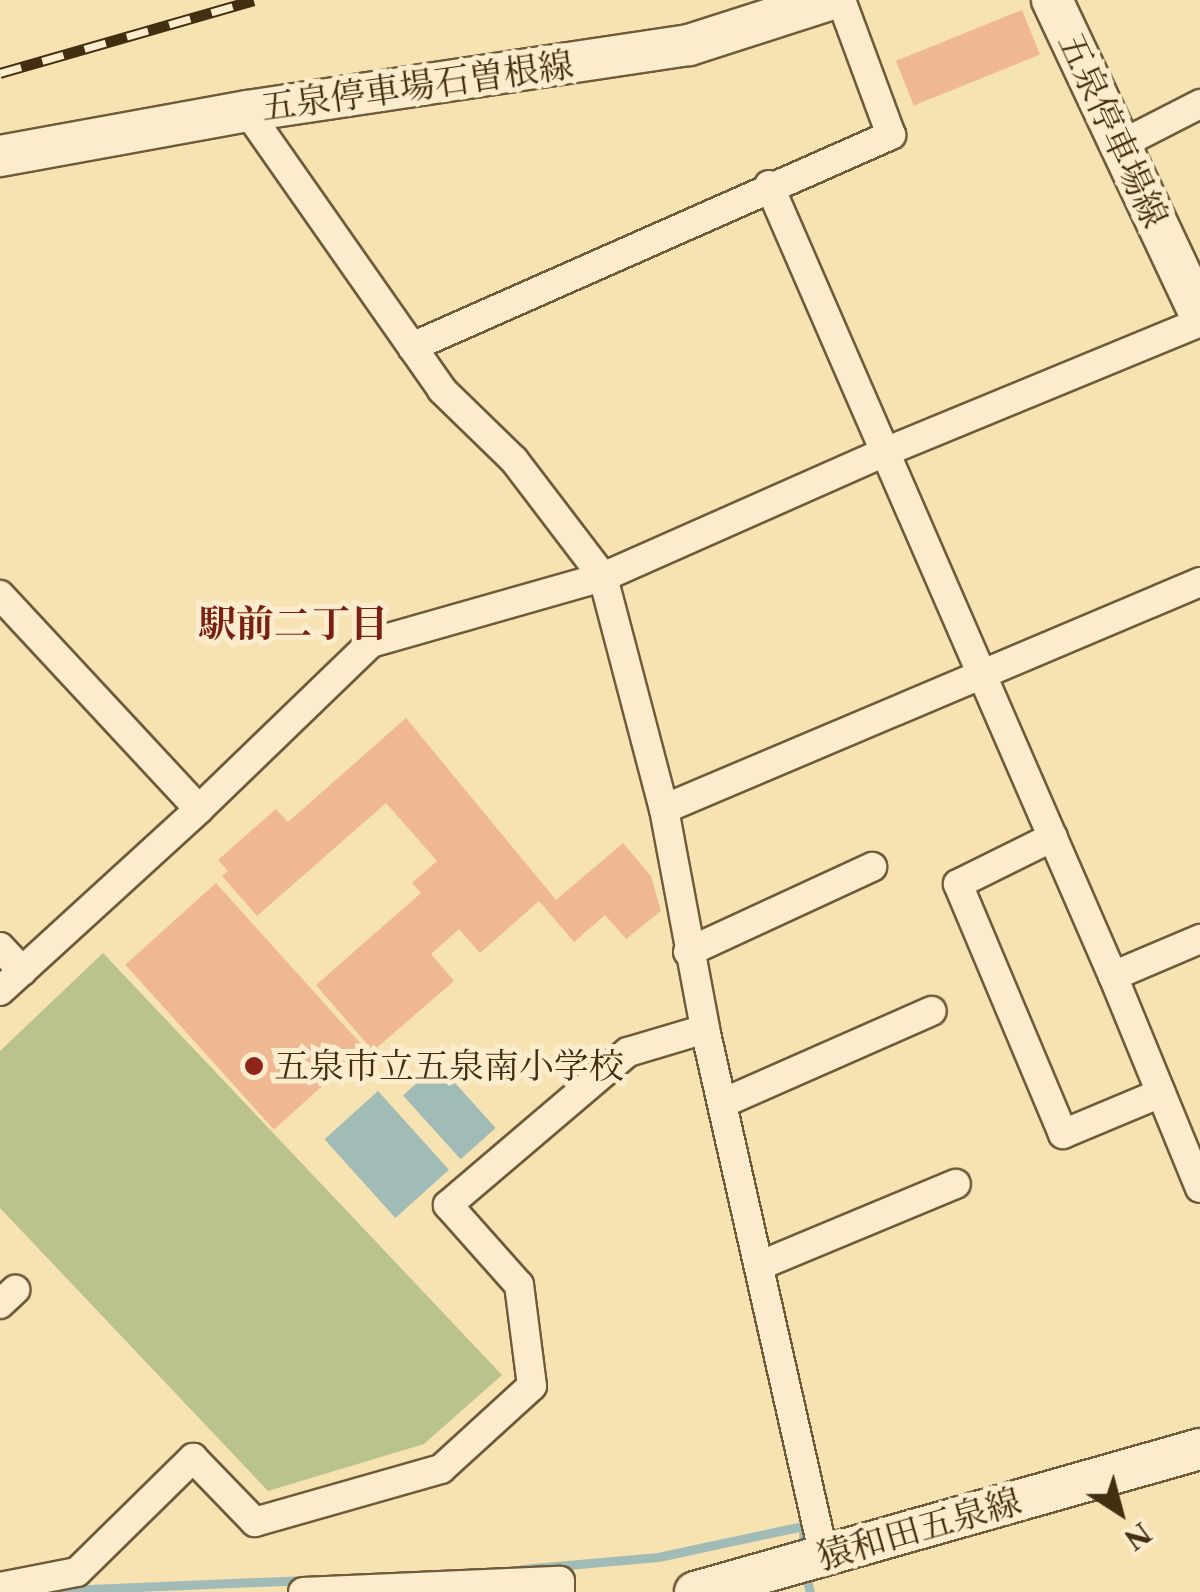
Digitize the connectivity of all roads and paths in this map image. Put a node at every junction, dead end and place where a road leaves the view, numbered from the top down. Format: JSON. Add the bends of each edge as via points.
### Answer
{"nodes":[{"id":1,"x":830,"y":0,"type":"edge"},
{"id":2,"x":842,"y":0,"type":"edge"},
{"id":3,"x":1052,"y":0,"type":"edge"},
{"id":4,"x":1200,"y":104,"type":"edge"},
{"id":5,"x":248,"y":111,"type":"junction"},
{"id":6,"x":1120,"y":145,"type":"junction"},
{"id":7,"x":0,"y":156,"type":"edge"},
{"id":8,"x":769,"y":186,"type":"junction"},
{"id":9,"x":1200,"y":319,"type":"edge"},
{"id":10,"x":412,"y":346,"type":"junction"},
{"id":11,"x":885,"y":452,"type":"junction"},
{"id":12,"x":603,"y":577,"type":"junction"},
{"id":13,"x":1200,"y":582,"type":"edge"},
{"id":14,"x":0,"y":595,"type":"edge"},
{"id":15,"x":982,"y":675,"type":"junction"},
{"id":16,"x":664,"y":809,"type":"junction"},
{"id":17,"x":199,"y":810,"type":"junction"},
{"id":18,"x":1053,"y":837,"type":"junction"},
{"id":19,"x":872,"y":867,"type":"dead end"},
{"id":20,"x":1200,"y":939,"type":"edge"},
{"id":21,"x":0,"y":947,"type":"edge"},
{"id":22,"x":688,"y":952,"type":"junction"},
{"id":23,"x":22,"y":971,"type":"junction"},
{"id":24,"x":1113,"y":976,"type":"junction"},
{"id":25,"x":0,"y":992,"type":"edge"},
{"id":26,"x":932,"y":1011,"type":"dead end"},
{"id":27,"x":704,"y":1029,"type":"junction"},
{"id":28,"x":1161,"y":1093,"type":"junction"},
{"id":29,"x":723,"y":1103,"type":"junction"},
{"id":30,"x":956,"y":1184,"type":"dead end"},
{"id":31,"x":1200,"y":1188,"type":"edge"},
{"id":32,"x":761,"y":1265,"type":"junction"},
{"id":33,"x":1200,"y":1449,"type":"edge"},
{"id":34,"x":824,"y":1556,"type":"junction"},
{"id":35,"x":775,"y":1581,"type":"edge"},
{"id":36,"x":81,"y":1582,"type":"edge"},
{"id":37,"x":0,"y":1587,"type":"edge"},
{"id":38,"x":303,"y":1592,"type":"edge"},
{"id":39,"x":560,"y":1592,"type":"edge"},
{"id":40,"x":695,"y":1592,"type":"edge"}],
"edges":[{"from":1,"to":5,"type":"main road","name":"五泉停車場石曽根線","via":[[689,46]]},
{"from":2,"to":8,"type":"street","via":[[891,135]]},
{"from":3,"to":6,"type":"main road","name":"五泉停車場線"},
{"from":4,"to":6,"type":"street"},
{"from":5,"to":7,"type":"main road","name":"五泉停車場石曽根線"},
{"from":5,"to":10,"type":"street"},
{"from":6,"to":9,"type":"main road","name":"五泉停車場線"},
{"from":8,"to":10,"type":"street"},
{"from":8,"to":11,"type":"street"},
{"from":9,"to":11,"type":"street"},
{"from":10,"to":12,"type":"street","via":[[442,390],[514,460]]},
{"from":11,"to":12,"type":"street"},
{"from":11,"to":15,"type":"street"},
{"from":12,"to":16,"type":"street"},
{"from":12,"to":17,"type":"street","via":[[371,643]]},
{"from":13,"to":15,"type":"street"},
{"from":14,"to":17,"type":"street"},
{"from":15,"to":16,"type":"street"},
{"from":15,"to":18,"type":"street"},
{"from":16,"to":22,"type":"street"},
{"from":17,"to":23,"type":"street"},
{"from":18,"to":24,"type":"street"},
{"from":18,"to":28,"type":"street","via":[[958,884],[1063,1134]]},
{"from":19,"to":22,"type":"street"},
{"from":20,"to":24,"type":"street"},
{"from":21,"to":23,"type":"street"},
{"from":22,"to":27,"type":"street"},
{"from":23,"to":25,"type":"street"},
{"from":24,"to":28,"type":"street"},
{"from":26,"to":29,"type":"street"},
{"from":27,"to":29,"type":"street"},
{"from":27,"to":36,"type":"street","via":[[628,1052],[448,1205],[519,1286],[532,1386],[441,1469],[255,1522],[193,1458]]},
{"from":28,"to":31,"type":"street"},
{"from":29,"to":32,"type":"street"},
{"from":30,"to":32,"type":"street"},
{"from":32,"to":34,"type":"street"},
{"from":33,"to":34,"type":"main road","name":"猿和田五泉線"},
{"from":34,"to":35,"type":"main road","name":"猿和田五泉線"},
{"from":35,"to":40,"type":"main road","name":"猿和田五泉線"},
{"from":36,"to":37,"type":"street"},
{"from":38,"to":39,"type":"street","via":[[560,1582]]}]}
